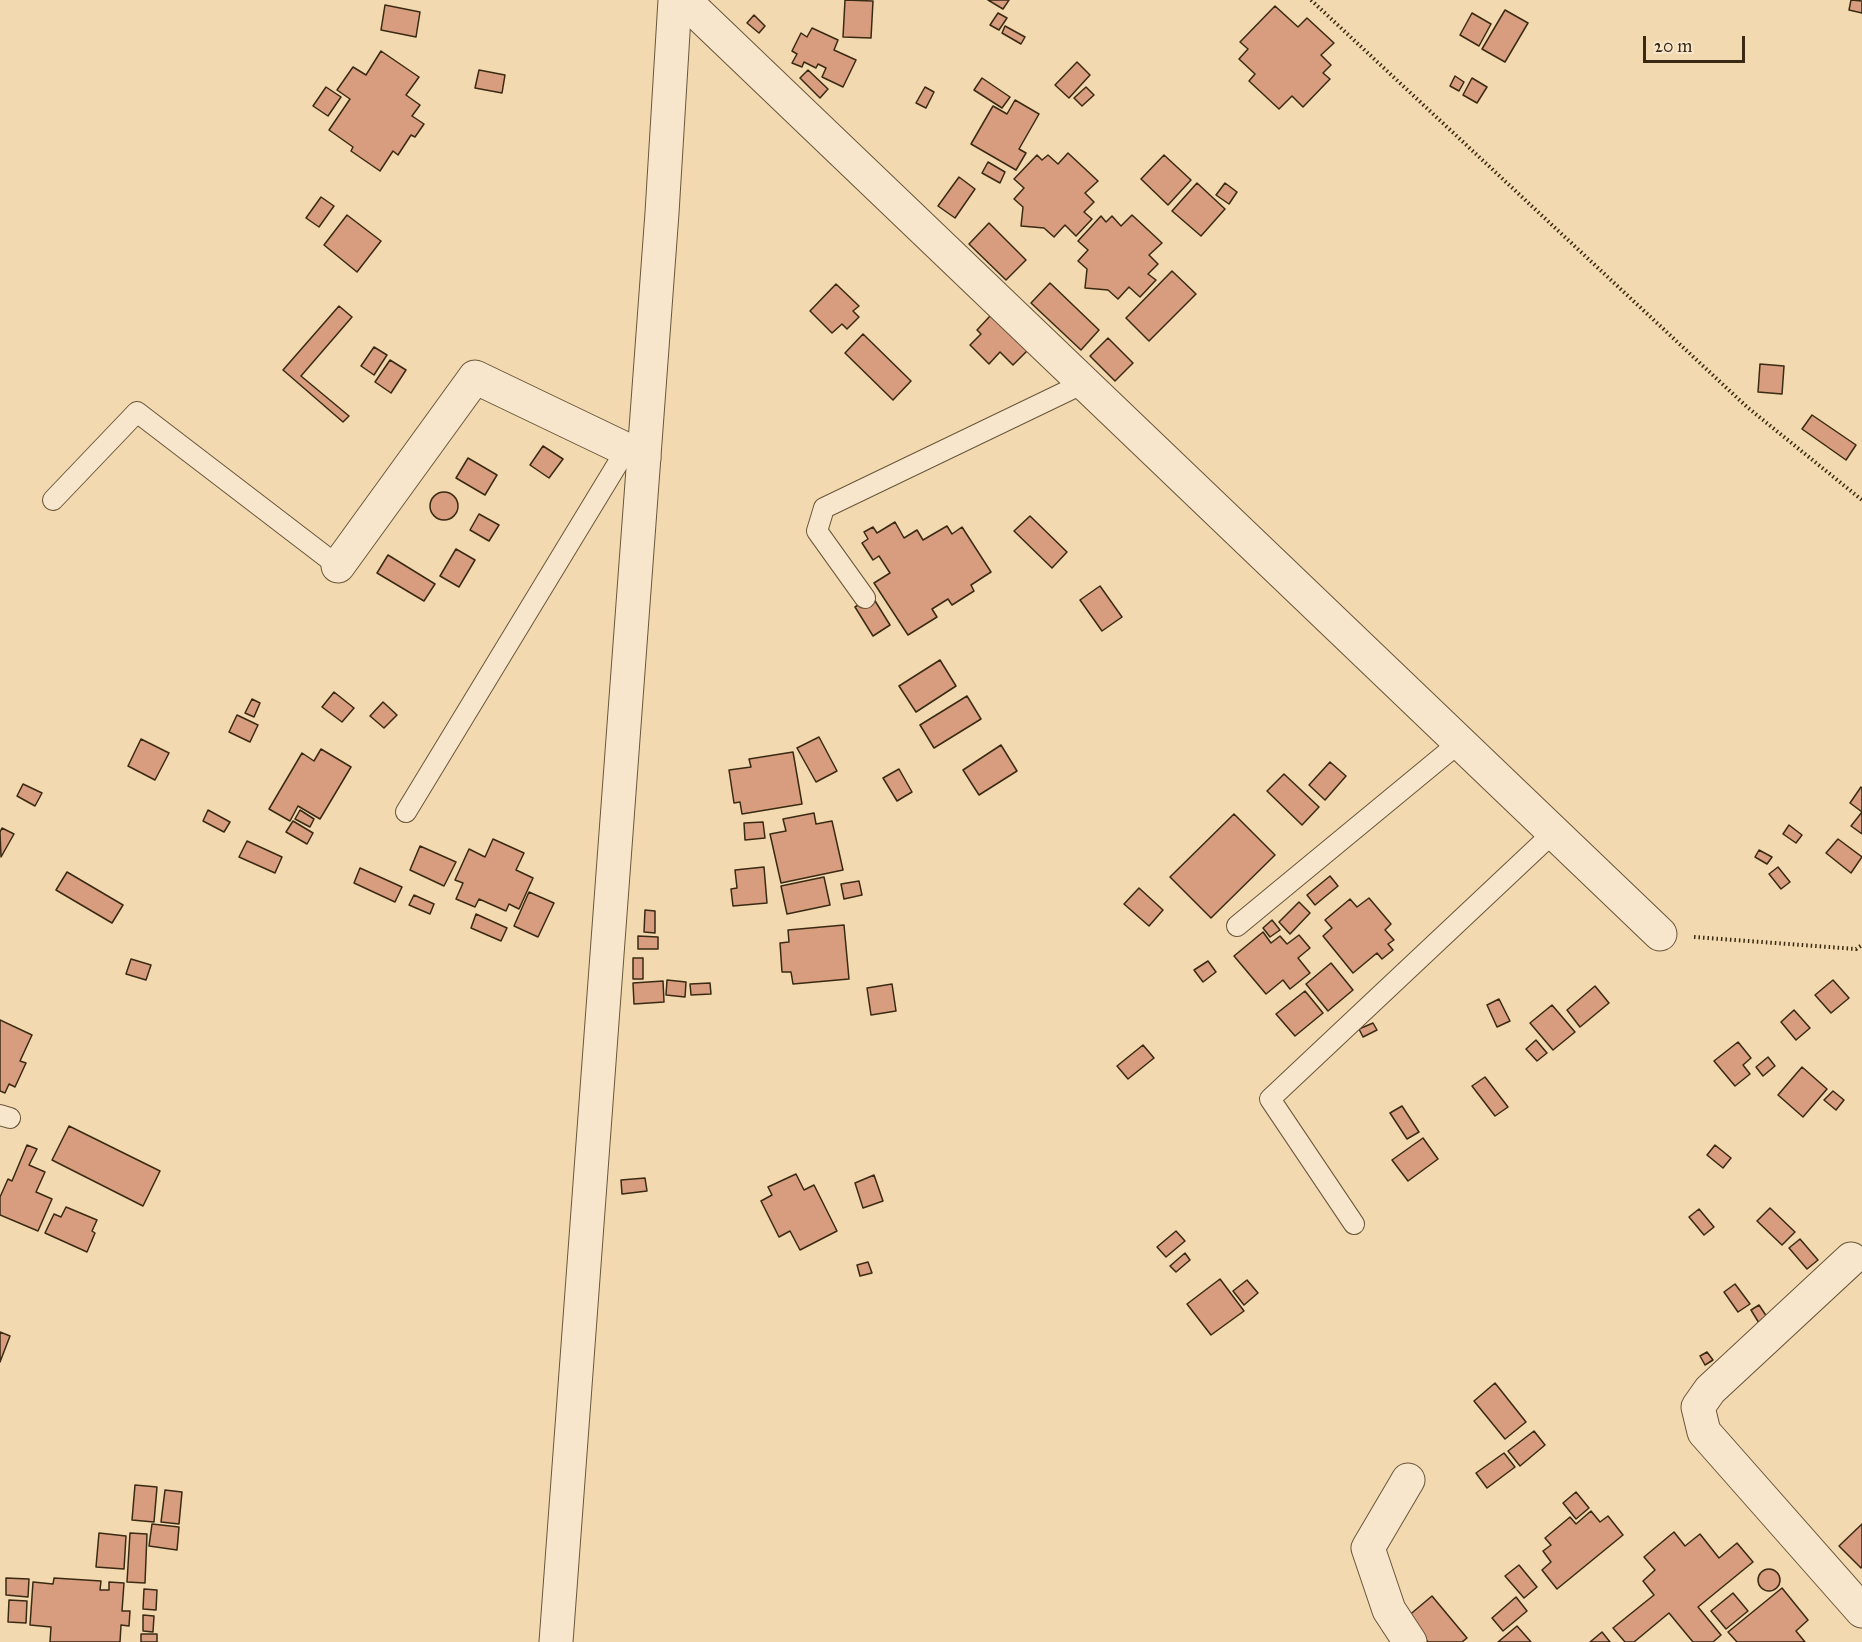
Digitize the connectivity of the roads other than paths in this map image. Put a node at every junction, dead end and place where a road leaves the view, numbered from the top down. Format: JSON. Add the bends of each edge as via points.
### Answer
{"nodes":[{"id":1,"x":675,"y":0,"type":"edge"},
{"id":2,"x":684,"y":0,"type":"edge"},
{"id":3,"x":1084,"y":382,"type":"junction"},
{"id":4,"x":635,"y":454,"type":"junction"},
{"id":5,"x":53,"y":500,"type":"dead end"},
{"id":6,"x":338,"y":566,"type":"joint"},
{"id":7,"x":865,"y":598,"type":"dead end"},
{"id":8,"x":1460,"y":742,"type":"junction"},
{"id":9,"x":406,"y":812,"type":"dead end"},
{"id":10,"x":1554,"y":832,"type":"junction"},
{"id":11,"x":1237,"y":926,"type":"dead end"},
{"id":12,"x":1660,"y":934,"type":"road end"},
{"id":13,"x":1354,"y":1224,"type":"dead end"},
{"id":14,"x":1851,"y":1259,"type":"dead end"},
{"id":15,"x":1408,"y":1480,"type":"dead end"},
{"id":16,"x":1862,"y":1611,"type":"edge"},
{"id":17,"x":556,"y":1642,"type":"edge"},
{"id":18,"x":1410,"y":1642,"type":"edge"}],
"edges":[{"from":1,"to":4,"type":"street"},
{"from":2,"to":3,"type":"street"},
{"from":3,"to":7,"type":"lane","via":[[824,508],[817,531]]},
{"from":3,"to":8,"type":"street"},
{"from":4,"to":6,"type":"street","via":[[475,377]]},
{"from":4,"to":9,"type":"lane"},
{"from":4,"to":17,"type":"street"},
{"from":5,"to":6,"type":"lane","via":[[137,412]]},
{"from":8,"to":10,"type":"street"},
{"from":8,"to":11,"type":"lane"},
{"from":10,"to":12,"type":"street"},
{"from":10,"to":13,"type":"lane","via":[[1270,1099]]},
{"from":14,"to":16,"type":"street","via":[[1710,1390],[1698,1407],[1704,1432]]},
{"from":15,"to":18,"type":"street","via":[[1368,1548],[1389,1610]]}]}
